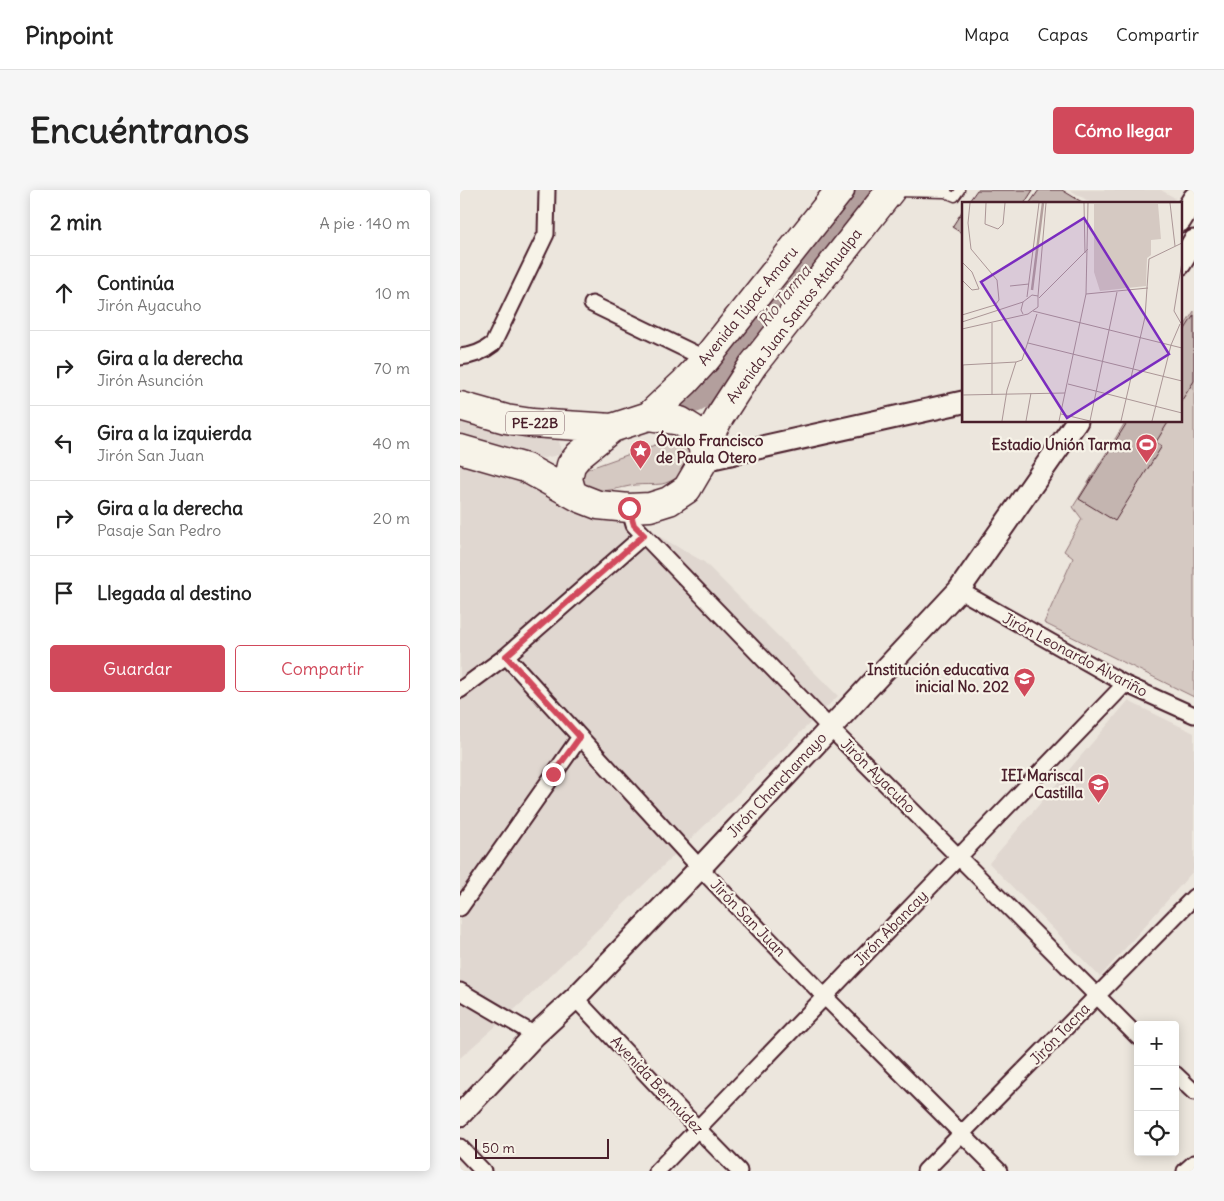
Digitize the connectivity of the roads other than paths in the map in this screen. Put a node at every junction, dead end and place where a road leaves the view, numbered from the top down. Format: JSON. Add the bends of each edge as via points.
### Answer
{"nodes":[{"id":1,"x":547,"y":190,"type":"edge"},
{"id":2,"x":840,"y":190,"type":"edge"},
{"id":3,"x":960,"y":190,"type":"edge"},
{"id":4,"x":890,"y":191,"type":"edge"},
{"id":5,"x":946,"y":192,"type":"edge"},
{"id":6,"x":1194,"y":198,"type":"edge"},
{"id":7,"x":1182,"y":217,"type":"edge"},
{"id":8,"x":1194,"y":242,"type":"edge"},
{"id":9,"x":1182,"y":261,"type":"edge"},
{"id":10,"x":592,"y":304,"type":"dead end"},
{"id":11,"x":460,"y":357,"type":"edge"},
{"id":12,"x":706,"y":359,"type":"junction"},
{"id":13,"x":962,"y":402,"type":"edge"},
{"id":14,"x":460,"y":406,"type":"edge"},
{"id":15,"x":649,"y":416,"type":"junction"},
{"id":16,"x":1073,"y":425,"type":"edge"},
{"id":17,"x":612,"y":428,"type":"junction"},
{"id":18,"x":460,"y":449,"type":"edge"},
{"id":19,"x":703,"y":453,"type":"junction"},
{"id":20,"x":572,"y":493,"type":"junction"},
{"id":21,"x":629,"y":508,"type":"junction"},
{"id":22,"x":644,"y":535,"type":"junction"},
{"id":23,"x":958,"y":590,"type":"junction"},
{"id":24,"x":506,"y":656,"type":"junction"},
{"id":25,"x":1125,"y":684,"type":"junction"},
{"id":26,"x":460,"y":690,"type":"edge"},
{"id":27,"x":1194,"y":715,"type":"edge"},
{"id":28,"x":830,"y":728,"type":"junction"},
{"id":29,"x":580,"y":737,"type":"junction"},
{"id":30,"x":958,"y":857,"type":"junction"},
{"id":31,"x":700,"y":868,"type":"junction"},
{"id":32,"x":1194,"y":897,"type":"edge"},
{"id":33,"x":460,"y":908,"type":"edge"},
{"id":34,"x":460,"y":991,"type":"edge"},
{"id":35,"x":1097,"y":997,"type":"junction"},
{"id":36,"x":576,"y":998,"type":"junction"},
{"id":37,"x":825,"y":998,"type":"junction"},
{"id":38,"x":1134,"y":1033,"type":"edge"},
{"id":39,"x":535,"y":1035,"type":"junction"},
{"id":40,"x":1179,"y":1078,"type":"edge"},
{"id":41,"x":1194,"y":1092,"type":"edge"},
{"id":42,"x":460,"y":1114,"type":"edge"},
{"id":43,"x":698,"y":1129,"type":"junction"},
{"id":44,"x":963,"y":1134,"type":"junction"},
{"id":45,"x":460,"y":1147,"type":"edge"},
{"id":46,"x":1194,"y":1163,"type":"edge"},
{"id":47,"x":483,"y":1171,"type":"edge"},
{"id":48,"x":657,"y":1171,"type":"edge"},
{"id":49,"x":739,"y":1171,"type":"edge"},
{"id":50,"x":925,"y":1171,"type":"edge"},
{"id":51,"x":999,"y":1171,"type":"edge"},
{"id":52,"x":1185,"y":1171,"type":"edge"}],
"edges":[{"from":1,"to":11,"type":"street","via":[[546,234],[493,344],[484,351]]},
{"from":2,"to":12,"type":"highway","name":"Avenida Túpac Amaru","number":"PE-22B"},
{"from":3,"to":5,"type":"lane","via":[[955,197]]},
{"from":4,"to":5,"type":"lane"},
{"from":4,"to":19,"type":"highway","name":"Avenida Juan Santos Atahualpa","via":[[753,365],[720,416]]},
{"from":6,"to":7,"type":"main road"},
{"from":8,"to":9,"type":"main road"},
{"from":10,"to":12,"type":"street"},
{"from":12,"to":15,"type":"highway","name":"Avenida Túpac Amaru","number":"PE-22B"},
{"from":13,"to":19,"type":"main road"},
{"from":14,"to":17,"type":"highway","number":"PE-22B","via":[[532,423]]},
{"from":15,"to":17,"type":"highway","number":"PE-22B"},
{"from":15,"to":19,"type":"highway","number":"PE-22B","via":[[680,421],[693,429]]},
{"from":16,"to":23,"type":"main road","name":"Jirón Chanchamayo"},
{"from":17,"to":20,"type":"highway","number":"PE-22B","via":[[571,465],[568,479]]},
{"from":18,"to":20,"type":"highway","via":[[526,468]]},
{"from":19,"to":21,"type":"highway","via":[[687,489],[669,502]]},
{"from":20,"to":21,"type":"highway","via":[[598,505]]},
{"from":21,"to":22,"type":"street","name":"Jirón Ayacuho","via":[[634,525]]},
{"from":22,"to":24,"type":"street"},
{"from":22,"to":28,"type":"street","name":"Jirón Ayacuho"},
{"from":23,"to":25,"type":"street","name":"Jirón Leonardo Alvariño"},
{"from":23,"to":28,"type":"main road","name":"Jirón Chanchamayo"},
{"from":24,"to":26,"type":"street"},
{"from":24,"to":29,"type":"street","name":"Jirón San Juan"},
{"from":25,"to":27,"type":"street","name":"Jirón Leonardo Alvariño"},
{"from":25,"to":30,"type":"street","name":"Jirón Abancay"},
{"from":28,"to":30,"type":"street","name":"Jirón Ayacuho"},
{"from":28,"to":31,"type":"main road","name":"Jirón Chanchamayo"},
{"from":29,"to":31,"type":"street","name":"Jirón San Juan"},
{"from":29,"to":33,"type":"street"},
{"from":30,"to":35,"type":"street","name":"Jirón Ayacuho"},
{"from":30,"to":37,"type":"street","name":"Jirón Abancay"},
{"from":31,"to":36,"type":"main road","name":"Jirón Chanchamayo"},
{"from":31,"to":37,"type":"street","name":"Jirón San Juan"},
{"from":32,"to":35,"type":"street","name":"Jirón Tacna"},
{"from":34,"to":39,"type":"street"},
{"from":35,"to":38,"type":"street","name":"Jirón Ayacuho"},
{"from":35,"to":44,"type":"street","name":"Jirón Tacna"},
{"from":36,"to":39,"type":"main road","name":"Jirón Chanchamayo"},
{"from":36,"to":43,"type":"street","name":"Avenida Bermúdez"},
{"from":37,"to":43,"type":"street","name":"Jirón Abancay"},
{"from":37,"to":44,"type":"street","name":"Jirón San Juan"},
{"from":39,"to":42,"type":"main road","name":"Jirón Chanchamayo"},
{"from":40,"to":41,"type":"street"},
{"from":43,"to":48,"type":"street","name":"Jirón Abancay"},
{"from":43,"to":49,"type":"street","name":"Avenida Bermúdez"},
{"from":44,"to":50,"type":"street","name":"Jirón Tacna"},
{"from":44,"to":51,"type":"street","name":"Jirón San Juan"},
{"from":45,"to":47,"type":"street"},
{"from":46,"to":52,"type":"street"}]}
